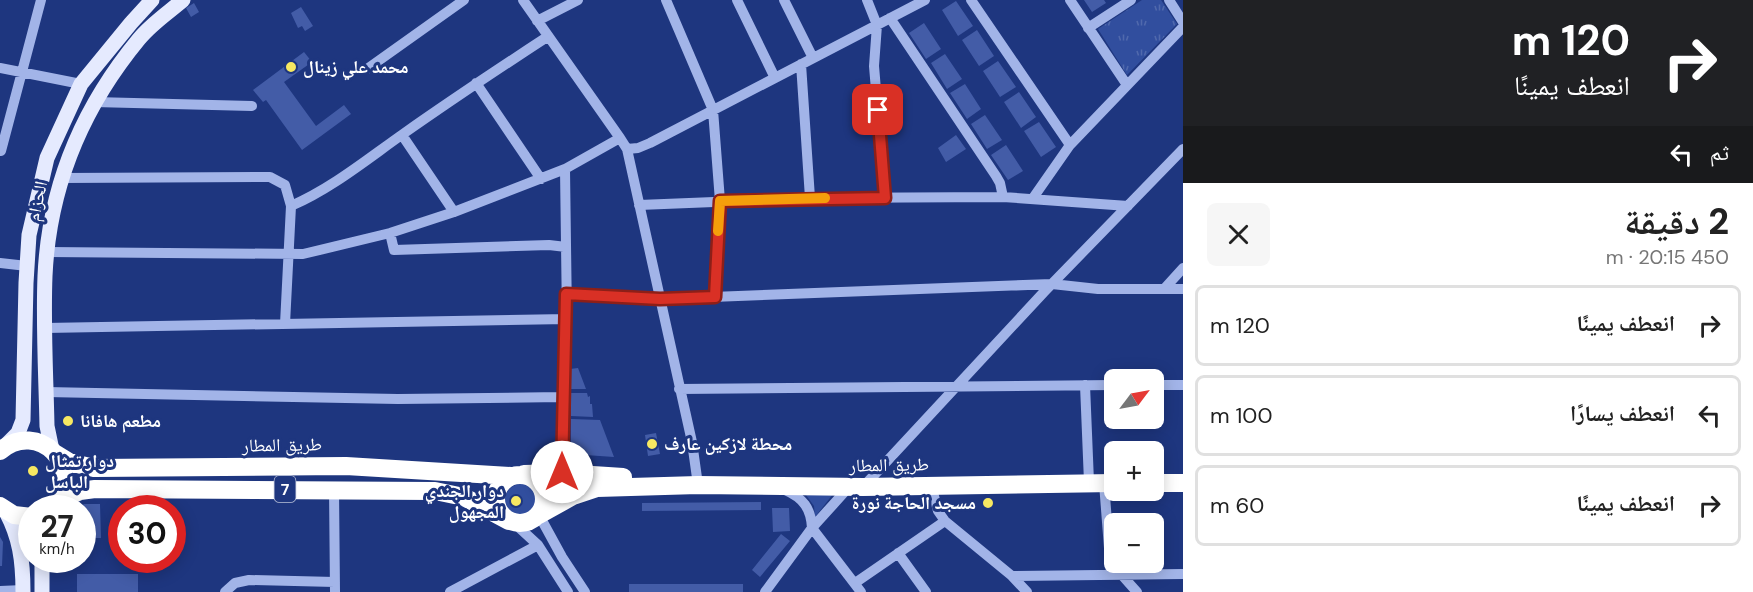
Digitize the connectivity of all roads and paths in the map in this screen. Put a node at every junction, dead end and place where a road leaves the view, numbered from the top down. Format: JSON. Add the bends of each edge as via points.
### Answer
{"nodes":[{"id":1,"x":41,"y":0,"type":"edge"},
{"id":2,"x":152,"y":0,"type":"edge"},
{"id":3,"x":183,"y":0,"type":"edge"},
{"id":4,"x":464,"y":0,"type":"edge"},
{"id":5,"x":523,"y":0,"type":"edge"},
{"id":6,"x":578,"y":0,"type":"edge"},
{"id":7,"x":666,"y":0,"type":"edge"},
{"id":8,"x":737,"y":0,"type":"edge"},
{"id":9,"x":784,"y":0,"type":"edge"},
{"id":10,"x":867,"y":0,"type":"edge"},
{"id":11,"x":925,"y":0,"type":"edge"},
{"id":12,"x":970,"y":0,"type":"edge"},
{"id":13,"x":1070,"y":0,"type":"edge"},
{"id":14,"x":1131,"y":0,"type":"edge"},
{"id":15,"x":1169,"y":0,"type":"edge"},
{"id":16,"x":890,"y":18,"type":"junction"},
{"id":17,"x":537,"y":21,"type":"junction"},
{"id":18,"x":1183,"y":22,"type":"edge"},
{"id":19,"x":877,"y":25,"type":"junction"},
{"id":20,"x":1183,"y":27,"type":"edge"},
{"id":21,"x":1088,"y":28,"type":"junction"},
{"id":22,"x":547,"y":37,"type":"junction"},
{"id":23,"x":813,"y":58,"type":"junction"},
{"id":24,"x":801,"y":64,"type":"junction"},
{"id":25,"x":0,"y":68,"type":"edge"},
{"id":26,"x":367,"y":69,"type":"dead end"},
{"id":27,"x":22,"y":72,"type":"junction"},
{"id":28,"x":775,"y":78,"type":"junction"},
{"id":29,"x":476,"y":83,"type":"junction"},
{"id":30,"x":81,"y":84,"type":"junction"},
{"id":31,"x":1127,"y":85,"type":"junction"},
{"id":32,"x":94,"y":102,"type":"junction"},
{"id":33,"x":252,"y":106,"type":"dead end"},
{"id":34,"x":713,"y":110,"type":"junction"},
{"id":35,"x":402,"y":135,"type":"junction"},
{"id":36,"x":620,"y":138,"type":"junction"},
{"id":37,"x":1070,"y":145,"type":"junction"},
{"id":38,"x":627,"y":149,"type":"junction"},
{"id":39,"x":1183,"y":149,"type":"edge"},
{"id":40,"x":1,"y":151,"type":"edge"},
{"id":41,"x":565,"y":170,"type":"junction"},
{"id":42,"x":62,"y":178,"type":"junction"},
{"id":43,"x":541,"y":179,"type":"junction"},
{"id":44,"x":1003,"y":197,"type":"junction"},
{"id":45,"x":810,"y":198,"type":"junction"},
{"id":46,"x":885,"y":198,"type":"junction"},
{"id":47,"x":1033,"y":198,"type":"junction"},
{"id":48,"x":720,"y":201,"type":"junction"},
{"id":49,"x":639,"y":205,"type":"junction"},
{"id":50,"x":291,"y":206,"type":"junction"},
{"id":51,"x":1128,"y":206,"type":"junction"},
{"id":52,"x":453,"y":212,"type":"junction"},
{"id":53,"x":390,"y":233,"type":"junction"},
{"id":54,"x":566,"y":247,"type":"junction"},
{"id":55,"x":47,"y":252,"type":"junction"},
{"id":56,"x":288,"y":254,"type":"junction"},
{"id":57,"x":0,"y":263,"type":"edge"},
{"id":58,"x":27,"y":266,"type":"junction"},
{"id":59,"x":1183,"y":268,"type":"edge"},
{"id":60,"x":1052,"y":284,"type":"junction"},
{"id":61,"x":1164,"y":289,"type":"junction"},
{"id":62,"x":1183,"y":289,"type":"edge"},
{"id":63,"x":566,"y":294,"type":"junction"},
{"id":64,"x":715,"y":297,"type":"junction"},
{"id":65,"x":660,"y":299,"type":"junction"},
{"id":66,"x":567,"y":319,"type":"junction"},
{"id":67,"x":285,"y":324,"type":"junction"},
{"id":68,"x":45,"y":328,"type":"junction"},
{"id":69,"x":1085,"y":385,"type":"junction"},
{"id":70,"x":1104,"y":385,"type":"edge"},
{"id":71,"x":1164,"y":385,"type":"edge"},
{"id":72,"x":1183,"y":385,"type":"edge"},
{"id":73,"x":956,"y":386,"type":"junction"},
{"id":74,"x":679,"y":389,"type":"junction"},
{"id":75,"x":46,"y":392,"type":"junction"},
{"id":76,"x":562,"y":397,"type":"junction"},
{"id":77,"x":3,"y":449,"type":"edge"},
{"id":78,"x":54,"y":452,"type":"junction"},
{"id":79,"x":562,"y":472,"type":"junction"},
{"id":80,"x":514,"y":476,"type":"junction"},
{"id":81,"x":1103,"y":483,"type":"edge"},
{"id":82,"x":1164,"y":483,"type":"edge"},
{"id":83,"x":1183,"y":483,"type":"edge"},
{"id":84,"x":698,"y":485,"type":"junction"},
{"id":85,"x":932,"y":485,"type":"junction"},
{"id":86,"x":663,"y":486,"type":"junction"},
{"id":87,"x":778,"y":487,"type":"junction"},
{"id":88,"x":856,"y":487,"type":"junction"},
{"id":89,"x":334,"y":489,"type":"junction"},
{"id":90,"x":61,"y":495,"type":"edge"},
{"id":91,"x":73,"y":495,"type":"edge"},
{"id":92,"x":2,"y":508,"type":"edge"},
{"id":93,"x":540,"y":514,"type":"junction"},
{"id":94,"x":18,"y":515,"type":"edge"},
{"id":95,"x":511,"y":521,"type":"junction"},
{"id":96,"x":945,"y":521,"type":"junction"},
{"id":97,"x":812,"y":528,"type":"junction"},
{"id":98,"x":538,"y":545,"type":"junction"},
{"id":99,"x":898,"y":554,"type":"junction"},
{"id":100,"x":42,"y":573,"type":"edge"},
{"id":101,"x":1115,"y":574,"type":"junction"},
{"id":102,"x":1183,"y":574,"type":"edge"},
{"id":103,"x":1012,"y":576,"type":"junction"},
{"id":104,"x":335,"y":587,"type":"edge"},
{"id":105,"x":472,"y":587,"type":"edge"},
{"id":106,"x":858,"y":588,"type":"edge"},
{"id":107,"x":0,"y":591,"type":"edge"},
{"id":108,"x":23,"y":591,"type":"edge"},
{"id":109,"x":767,"y":591,"type":"edge"},
{"id":110,"x":42,"y":592,"type":"edge"},
{"id":111,"x":225,"y":592,"type":"edge"},
{"id":112,"x":450,"y":592,"type":"edge"},
{"id":113,"x":568,"y":592,"type":"edge"},
{"id":114,"x":585,"y":592,"type":"edge"},
{"id":115,"x":926,"y":592,"type":"edge"},
{"id":116,"x":1027,"y":592,"type":"edge"},
{"id":117,"x":1137,"y":592,"type":"edge"}],
"edges":[{"from":1,"to":27,"type":"street"},
{"from":2,"to":30,"type":"main road","name":"الحزام"},
{"from":3,"to":32,"type":"main road","name":"الحزام","via":[[140,38]]},
{"from":4,"to":26,"type":"street"},
{"from":5,"to":17,"type":"street"},
{"from":6,"to":17,"type":"street"},
{"from":7,"to":34,"type":"street"},
{"from":8,"to":28,"type":"street"},
{"from":9,"to":23,"type":"street"},
{"from":10,"to":19,"type":"street"},
{"from":11,"to":16,"type":"street"},
{"from":12,"to":37,"type":"street"},
{"from":13,"to":21,"type":"street"},
{"from":14,"to":21,"type":"street"},
{"from":15,"to":18,"type":"street"},
{"from":16,"to":19,"type":"street"},
{"from":16,"to":44,"type":"street","via":[[1000,183]]},
{"from":17,"to":22,"type":"street"},
{"from":19,"to":23,"type":"street"},
{"from":19,"to":46,"type":"street","via":[[874,66]]},
{"from":20,"to":31,"type":"street"},
{"from":21,"to":31,"type":"street"},
{"from":22,"to":29,"type":"street"},
{"from":22,"to":36,"type":"street"},
{"from":23,"to":24,"type":"street"},
{"from":24,"to":28,"type":"street"},
{"from":24,"to":45,"type":"street"},
{"from":25,"to":27,"type":"street"},
{"from":27,"to":30,"type":"street"},
{"from":27,"to":40,"type":"street"},
{"from":28,"to":34,"type":"street"},
{"from":29,"to":35,"type":"street"},
{"from":29,"to":43,"type":"street"},
{"from":30,"to":58,"type":"main road","name":"الحزام","via":[[47,158],[32,219]]},
{"from":31,"to":37,"type":"street"},
{"from":32,"to":33,"type":"street"},
{"from":32,"to":42,"type":"main road","name":"الحزام","via":[[75,139]]},
{"from":34,"to":38,"type":"street","via":[[644,146]]},
{"from":34,"to":48,"type":"street"},
{"from":35,"to":50,"type":"street","via":[[338,181]]},
{"from":35,"to":52,"type":"street"},
{"from":36,"to":38,"type":"street"},
{"from":36,"to":41,"type":"street"},
{"from":37,"to":47,"type":"street"},
{"from":38,"to":49,"type":"street"},
{"from":39,"to":51,"type":"street"},
{"from":41,"to":43,"type":"street"},
{"from":41,"to":54,"type":"street"},
{"from":42,"to":50,"type":"street","via":[[270,177],[285,185]]},
{"from":42,"to":55,"type":"main road","name":"الحزام"},
{"from":43,"to":52,"type":"street"},
{"from":44,"to":46,"type":"street"},
{"from":44,"to":47,"type":"street"},
{"from":45,"to":46,"type":"street"},
{"from":45,"to":48,"type":"street"},
{"from":47,"to":51,"type":"street"},
{"from":48,"to":49,"type":"street"},
{"from":48,"to":64,"type":"street"},
{"from":49,"to":65,"type":"street"},
{"from":50,"to":56,"type":"street"},
{"from":51,"to":60,"type":"street"},
{"from":52,"to":53,"type":"street"},
{"from":53,"to":54,"type":"street","via":[[394,250]]},
{"from":53,"to":56,"type":"street","via":[[303,254]]},
{"from":54,"to":63,"type":"street"},
{"from":55,"to":56,"type":"street"},
{"from":55,"to":68,"type":"main road","name":"الحزام"},
{"from":56,"to":67,"type":"street"},
{"from":57,"to":58,"type":"street"},
{"from":58,"to":77,"type":"main road","name":"الحزام","via":[[22,420],[18,433]]},
{"from":59,"to":61,"type":"street"},
{"from":60,"to":61,"type":"street"},
{"from":60,"to":64,"type":"street"},
{"from":60,"to":73,"type":"street"},
{"from":61,"to":62,"type":"street"},
{"from":63,"to":65,"type":"street"},
{"from":63,"to":66,"type":"street"},
{"from":64,"to":65,"type":"street"},
{"from":65,"to":74,"type":"street"},
{"from":66,"to":67,"type":"street"},
{"from":66,"to":76,"type":"street"},
{"from":67,"to":68,"type":"street"},
{"from":68,"to":75,"type":"main road","name":"الحزام"},
{"from":69,"to":70,"type":"street"},
{"from":69,"to":73,"type":"street"},
{"from":69,"to":81,"type":"street"},
{"from":71,"to":72,"type":"street"},
{"from":73,"to":74,"type":"street"},
{"from":73,"to":88,"type":"street"},
{"from":74,"to":84,"type":"street"},
{"from":75,"to":76,"type":"street","via":[[398,399]]},
{"from":75,"to":78,"type":"main road","name":"الحزام","via":[[47,426]]},
{"from":76,"to":79,"type":"street"},
{"from":77,"to":78,"type":"highway","number":"7","via":[[27,440]]},
{"from":78,"to":80,"type":"highway","name":"طريق المطار","number":"7","via":[[69,462],[94,468],[346,466]]},
{"from":78,"to":90,"type":"highway","number":"7","via":[[62,464],[65,480]]},
{"from":79,"to":80,"type":"highway","name":"طريق المطار","number":"7"},
{"from":79,"to":86,"type":"highway","name":"طريق المطار","number":"7","via":[[652,478]]},
{"from":80,"to":93,"type":"highway","via":[[532,477],[542,488],[545,501]]},
{"from":80,"to":95,"type":"highway","via":[[502,483],[496,496],[499,510]]},
{"from":81,"to":85,"type":"highway","name":"طريق المطار","number":"7"},
{"from":81,"to":101,"type":"street"},
{"from":82,"to":83,"type":"highway"},
{"from":84,"to":86,"type":"highway","name":"طريق المطار","number":"7"},
{"from":84,"to":87,"type":"highway","name":"طريق المطار","number":"7"},
{"from":85,"to":88,"type":"highway","name":"طريق المطار","number":"7"},
{"from":85,"to":96,"type":"street","via":[[938,511]]},
{"from":86,"to":93,"type":"highway","name":"طريق المطار","number":"7","via":[[589,490]]},
{"from":87,"to":88,"type":"highway","name":"طريق المطار","number":"7"},
{"from":87,"to":97,"type":"street","via":[[802,500],[809,510]]},
{"from":88,"to":97,"type":"street"},
{"from":89,"to":91,"type":"highway","number":"7","via":[[94,489]]},
{"from":89,"to":95,"type":"highway","number":"7","via":[[443,492]]},
{"from":89,"to":104,"type":"street"},
{"from":92,"to":94,"type":"highway"},
{"from":92,"to":108,"type":"main road","via":[[20,544]]},
{"from":93,"to":95,"type":"highway","via":[[527,523]]},
{"from":93,"to":114,"type":"street"},
{"from":95,"to":98,"type":"street"},
{"from":96,"to":99,"type":"street"},
{"from":96,"to":103,"type":"street"},
{"from":97,"to":106,"type":"street"},
{"from":97,"to":109,"type":"street"},
{"from":98,"to":105,"type":"street"},
{"from":98,"to":113,"type":"street"},
{"from":99,"to":106,"type":"street"},
{"from":99,"to":115,"type":"street"},
{"from":100,"to":110,"type":"main road"},
{"from":101,"to":102,"type":"street"},
{"from":101,"to":103,"type":"street"},
{"from":101,"to":117,"type":"street"},
{"from":103,"to":116,"type":"street"},
{"from":104,"to":111,"type":"street","via":[[249,580],[235,583]]},
{"from":105,"to":112,"type":"street"},
{"from":107,"to":108,"type":"street"}]}
